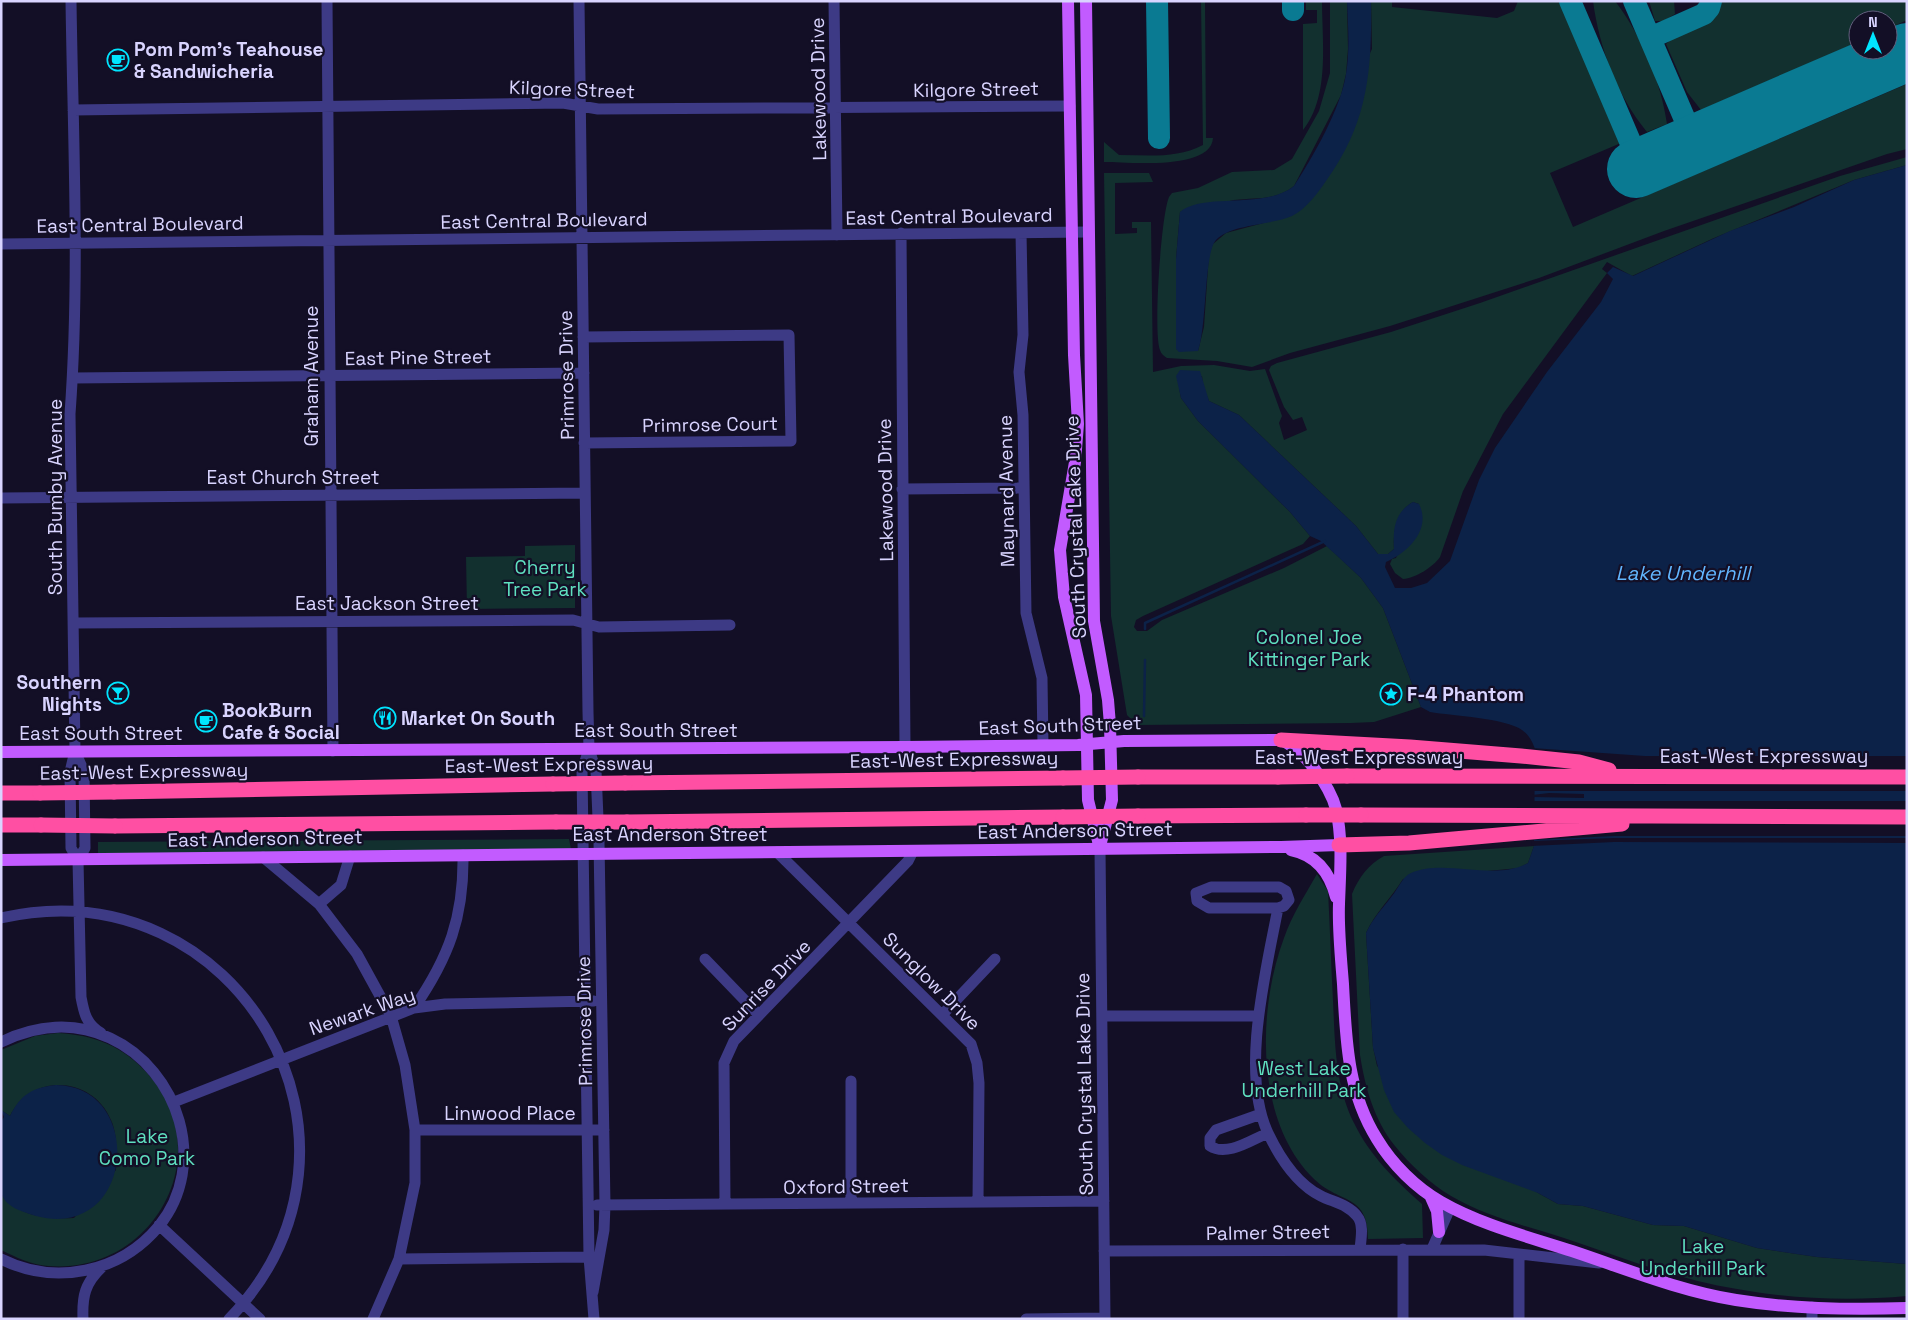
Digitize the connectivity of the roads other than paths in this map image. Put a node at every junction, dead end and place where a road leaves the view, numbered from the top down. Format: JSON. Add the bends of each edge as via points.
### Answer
{"nodes":[{"id":1,"x":71,"y":1,"type":"edge"},
{"id":2,"x":326,"y":1,"type":"edge"},
{"id":3,"x":579,"y":1,"type":"edge"},
{"id":4,"x":834,"y":1,"type":"edge"},
{"id":5,"x":1068,"y":1,"type":"edge"},
{"id":6,"x":1086,"y":1,"type":"edge"},
{"id":7,"x":326,"y":106,"type":"junction"},
{"id":8,"x":581,"y":106,"type":"junction"},
{"id":9,"x":1070,"y":106,"type":"junction"},
{"id":10,"x":836,"y":108,"type":"junction"},
{"id":11,"x":73,"y":110,"type":"junction"},
{"id":12,"x":1072,"y":232,"type":"junction"},
{"id":13,"x":1088,"y":232,"type":"junction"},
{"id":14,"x":901,"y":234,"type":"junction"},
{"id":15,"x":1021,"y":234,"type":"junction"},
{"id":16,"x":837,"y":235,"type":"junction"},
{"id":17,"x":582,"y":237,"type":"junction"},
{"id":18,"x":328,"y":240,"type":"junction"},
{"id":19,"x":76,"y":242,"type":"junction"},
{"id":20,"x":1,"y":244,"type":"edge"},
{"id":21,"x":584,"y":337,"type":"junction"},
{"id":22,"x":584,"y":373,"type":"junction"},
{"id":23,"x":329,"y":376,"type":"junction"},
{"id":24,"x":73,"y":378,"type":"junction"},
{"id":25,"x":584,"y":443,"type":"junction"},
{"id":26,"x":1024,"y":488,"type":"junction"},
{"id":27,"x":902,"y":489,"type":"junction"},
{"id":28,"x":585,"y":492,"type":"junction"},
{"id":29,"x":330,"y":494,"type":"junction"},
{"id":30,"x":72,"y":497,"type":"junction"},
{"id":31,"x":1,"y":498,"type":"edge"},
{"id":32,"x":332,"y":621,"type":"junction"},
{"id":33,"x":74,"y":623,"type":"junction"},
{"id":34,"x":587,"y":624,"type":"junction"},
{"id":35,"x":730,"y":625,"type":"dead end"},
{"id":36,"x":1281,"y":740,"type":"junction"},
{"id":37,"x":1110,"y":742,"type":"junction"},
{"id":38,"x":1087,"y":744,"type":"junction"},
{"id":39,"x":1043,"y":746,"type":"junction"},
{"id":40,"x":905,"y":747,"type":"junction"},
{"id":41,"x":589,"y":749,"type":"junction"},
{"id":42,"x":75,"y":751,"type":"junction"},
{"id":43,"x":333,"y":751,"type":"junction"},
{"id":44,"x":1,"y":752,"type":"edge"},
{"id":45,"x":1630,"y":775,"type":"junction"},
{"id":46,"x":1907,"y":777,"type":"edge"},
{"id":47,"x":1,"y":793,"type":"edge"},
{"id":48,"x":1710,"y":816,"type":"junction"},
{"id":49,"x":1907,"y":817,"type":"edge"},
{"id":50,"x":1,"y":825,"type":"edge"},
{"id":51,"x":1339,"y":844,"type":"junction"},
{"id":52,"x":1281,"y":847,"type":"junction"},
{"id":53,"x":1100,"y":849,"type":"junction"},
{"id":54,"x":913,"y":851,"type":"junction"},
{"id":55,"x":777,"y":852,"type":"junction"},
{"id":56,"x":584,"y":854,"type":"junction"},
{"id":57,"x":599,"y":854,"type":"junction"},
{"id":58,"x":463,"y":855,"type":"junction"},
{"id":59,"x":350,"y":856,"type":"junction"},
{"id":60,"x":263,"y":857,"type":"junction"},
{"id":61,"x":1,"y":860,"type":"edge"},
{"id":62,"x":78,"y":860,"type":"junction"},
{"id":63,"x":319,"y":904,"type":"junction"},
{"id":64,"x":1339,"y":907,"type":"junction"},
{"id":65,"x":1278,"y":908,"type":"junction"},
{"id":66,"x":79,"y":911,"type":"junction"},
{"id":67,"x":1,"y":918,"type":"edge"},
{"id":68,"x":849,"y":924,"type":"junction"},
{"id":69,"x":705,"y":959,"type":"dead end"},
{"id":70,"x":995,"y":959,"type":"dead end"},
{"id":71,"x":81,"y":997,"type":"junction"},
{"id":72,"x":586,"y":1001,"type":"junction"},
{"id":73,"x":602,"y":1001,"type":"junction"},
{"id":74,"x":414,"y":1008,"type":"junction"},
{"id":75,"x":759,"y":1015,"type":"junction"},
{"id":76,"x":942,"y":1015,"type":"junction"},
{"id":77,"x":391,"y":1016,"type":"junction"},
{"id":78,"x":1103,"y":1016,"type":"junction"},
{"id":79,"x":1258,"y":1016,"type":"junction"},
{"id":80,"x":61,"y":1026,"type":"junction"},
{"id":81,"x":101,"y":1033,"type":"junction"},
{"id":82,"x":1,"y":1042,"type":"edge"},
{"id":83,"x":282,"y":1058,"type":"junction"},
{"id":84,"x":851,"y":1081,"type":"dead end"},
{"id":85,"x":174,"y":1102,"type":"junction"},
{"id":86,"x":1261,"y":1114,"type":"junction"},
{"id":87,"x":416,"y":1130,"type":"junction"},
{"id":88,"x":587,"y":1130,"type":"junction"},
{"id":89,"x":604,"y":1130,"type":"junction"},
{"id":90,"x":1268,"y":1133,"type":"junction"},
{"id":91,"x":1430,"y":1195,"type":"junction"},
{"id":92,"x":1104,"y":1201,"type":"junction"},
{"id":93,"x":978,"y":1202,"type":"junction"},
{"id":94,"x":851,"y":1203,"type":"junction"},
{"id":95,"x":725,"y":1204,"type":"junction"},
{"id":96,"x":588,"y":1205,"type":"junction"},
{"id":97,"x":605,"y":1205,"type":"junction"},
{"id":98,"x":1450,"y":1208,"type":"junction"},
{"id":99,"x":159,"y":1225,"type":"junction"},
{"id":100,"x":1439,"y":1232,"type":"junction"},
{"id":101,"x":1360,"y":1249,"type":"junction"},
{"id":102,"x":1402,"y":1249,"type":"junction"},
{"id":103,"x":1432,"y":1249,"type":"junction"},
{"id":104,"x":1104,"y":1252,"type":"junction"},
{"id":105,"x":1519,"y":1255,"type":"junction"},
{"id":106,"x":588,"y":1257,"type":"junction"},
{"id":107,"x":1,"y":1259,"type":"edge"},
{"id":108,"x":400,"y":1259,"type":"junction"},
{"id":109,"x":1610,"y":1263,"type":"junction"},
{"id":110,"x":102,"y":1267,"type":"junction"},
{"id":111,"x":63,"y":1274,"type":"junction"},
{"id":112,"x":593,"y":1292,"type":"junction"},
{"id":113,"x":82,"y":1298,"type":"junction"},
{"id":114,"x":244,"y":1304,"type":"junction"},
{"id":115,"x":1907,"y":1308,"type":"edge"},
{"id":116,"x":1812,"y":1313,"type":"edge"},
{"id":117,"x":83,"y":1319,"type":"edge"},
{"id":118,"x":229,"y":1319,"type":"edge"},
{"id":119,"x":260,"y":1319,"type":"edge"},
{"id":120,"x":374,"y":1319,"type":"edge"},
{"id":121,"x":594,"y":1319,"type":"edge"},
{"id":122,"x":1026,"y":1319,"type":"edge"},
{"id":123,"x":1105,"y":1319,"type":"edge"},
{"id":124,"x":1403,"y":1319,"type":"edge"},
{"id":125,"x":1519,"y":1319,"type":"edge"}],
"edges":[{"from":1,"to":11,"type":"street","name":"South Bumby Avenue"},
{"from":2,"to":7,"type":"street","name":"Graham Avenue"},
{"from":3,"to":8,"type":"street","name":"Primrose Drive"},
{"from":4,"to":10,"type":"street","name":"Lakewood Drive"},
{"from":5,"to":9,"type":"main road","name":"South Crystal Lake Drive"},
{"from":6,"to":13,"type":"main road","name":"South Crystal Lake Drive"},
{"from":7,"to":8,"type":"street","name":"Kilgore Street","via":[[563,103]]},
{"from":7,"to":11,"type":"street","name":"Kilgore Street"},
{"from":7,"to":18,"type":"street","name":"Graham Avenue"},
{"from":8,"to":10,"type":"street","name":"Kilgore Street","via":[[598,109]]},
{"from":8,"to":17,"type":"street","name":"Primrose Drive"},
{"from":9,"to":10,"type":"street","name":"Kilgore Street"},
{"from":9,"to":12,"type":"main road","name":"South Crystal Lake Drive"},
{"from":10,"to":16,"type":"street","name":"Lakewood Drive"},
{"from":11,"to":19,"type":"street","name":"South Bumby Avenue"},
{"from":12,"to":13,"type":"street","name":"East Central Boulevard"},
{"from":12,"to":15,"type":"street","name":"East Central Boulevard"},
{"from":12,"to":38,"type":"main road","name":"South Crystal Lake Drive","via":[[1078,424],[1060,550],[1066,611],[1086,695]]},
{"from":13,"to":37,"type":"main road","name":"South Crystal Lake Drive","via":[[1094,621],[1108,700]]},
{"from":14,"to":15,"type":"street","name":"East Central Boulevard"},
{"from":14,"to":16,"type":"street","name":"East Central Boulevard"},
{"from":14,"to":27,"type":"street","name":"Lakewood Drive"},
{"from":15,"to":26,"type":"street","name":"Maynard Avenue","via":[[1019,372]]},
{"from":16,"to":17,"type":"street","name":"East Central Boulevard"},
{"from":17,"to":18,"type":"street","name":"East Central Boulevard"},
{"from":17,"to":21,"type":"street","name":"Primrose Drive"},
{"from":18,"to":19,"type":"street","name":"East Central Boulevard"},
{"from":18,"to":23,"type":"street","name":"Graham Avenue"},
{"from":19,"to":20,"type":"street","name":"East Central Boulevard"},
{"from":19,"to":24,"type":"street","name":"South Bumby Avenue"},
{"from":21,"to":22,"type":"street","name":"Primrose Drive"},
{"from":21,"to":25,"type":"street","name":"Primrose Court","via":[[789,335],[791,441]]},
{"from":22,"to":23,"type":"street","name":"East Pine Street"},
{"from":22,"to":25,"type":"street","name":"Primrose Drive"},
{"from":23,"to":24,"type":"street","name":"East Pine Street"},
{"from":23,"to":29,"type":"street","name":"Graham Avenue"},
{"from":24,"to":30,"type":"street","name":"South Bumby Avenue","via":[[70,414]]},
{"from":25,"to":28,"type":"street","name":"Primrose Drive"},
{"from":26,"to":27,"type":"street"},
{"from":26,"to":39,"type":"street","name":"Maynard Avenue","via":[[1026,613],[1042,678]]},
{"from":27,"to":40,"type":"street","name":"Lakewood Drive"},
{"from":28,"to":29,"type":"street","name":"East Church Street"},
{"from":28,"to":34,"type":"street","name":"Primrose Drive"},
{"from":29,"to":30,"type":"street","name":"East Church Street"},
{"from":29,"to":32,"type":"street","name":"Graham Avenue"},
{"from":30,"to":31,"type":"street","name":"East Church Street"},
{"from":30,"to":33,"type":"street","name":"South Bumby Avenue"},
{"from":32,"to":33,"type":"street","name":"East Jackson Street"},
{"from":32,"to":34,"type":"street","name":"East Jackson Street","via":[[573,620]]},
{"from":32,"to":43,"type":"street","name":"Graham Avenue"},
{"from":33,"to":42,"type":"street","name":"South Bumby Avenue"},
{"from":34,"to":35,"type":"street","name":"East Jackson Street","via":[[599,627]]},
{"from":34,"to":41,"type":"street","name":"Primrose Drive"},
{"from":36,"to":37,"type":"main road","name":"East South Street"},
{"from":36,"to":45,"type":"highway","via":[[1521,756],[1579,762]]},
{"from":36,"to":51,"type":"main road","via":[[1296,748],[1330,794],[1338,819]]},
{"from":37,"to":38,"type":"main road","name":"East South Street"},
{"from":37,"to":53,"type":"main road","name":"South Crystal Lake Drive","via":[[1112,800]]},
{"from":38,"to":39,"type":"main road","name":"East South Street"},
{"from":38,"to":53,"type":"main road","name":"South Crystal Lake Drive","via":[[1088,800]]},
{"from":39,"to":40,"type":"main road","name":"East South Street"},
{"from":40,"to":41,"type":"main road","name":"East South Street"},
{"from":41,"to":43,"type":"main road","name":"East South Street"},
{"from":41,"to":56,"type":"street","name":"Primrose Drive","via":[[582,771]]},
{"from":41,"to":57,"type":"street","name":"Primrose Drive","via":[[596,771]]},
{"from":42,"to":43,"type":"main road","name":"East South Street"},
{"from":42,"to":44,"type":"main road","name":"East South Street"},
{"from":42,"to":62,"type":"street","name":"South Bumby Avenue","via":[[84,772],[85,848]]},
{"from":45,"to":46,"type":"highway","name":"East-West Expressway"},
{"from":45,"to":47,"type":"highway","name":"East-West Expressway","bridge":true,"via":[[1138,777]]},
{"from":48,"to":49,"type":"highway"},
{"from":48,"to":50,"type":"highway","bridge":true,"via":[[1306,815]]},
{"from":48,"to":51,"type":"highway","via":[[1410,843]]},
{"from":51,"to":52,"type":"main road","name":"East Anderson Street"},
{"from":51,"to":64,"type":"main road"},
{"from":52,"to":53,"type":"main road","name":"East Anderson Street"},
{"from":52,"to":64,"type":"main road","via":[[1314,859],[1333,885]]},
{"from":53,"to":54,"type":"main road","name":"East Anderson Street"},
{"from":53,"to":78,"type":"street","name":"South Crystal Lake Drive"},
{"from":54,"to":55,"type":"main road","name":"East Anderson Street"},
{"from":54,"to":68,"type":"street","name":"Sunrise Drive","via":[[908,861]]},
{"from":55,"to":57,"type":"main road","name":"East Anderson Street"},
{"from":55,"to":68,"type":"street","name":"Sunglow Drive"},
{"from":56,"to":57,"type":"main road","name":"East Anderson Street"},
{"from":56,"to":58,"type":"main road","name":"East Anderson Street"},
{"from":56,"to":72,"type":"street","name":"Primrose Drive"},
{"from":57,"to":73,"type":"street","name":"Primrose Drive"},
{"from":58,"to":59,"type":"main road","name":"East Anderson Street"},
{"from":58,"to":74,"type":"street","via":[[463,888],[457,923],[434,979]]},
{"from":59,"to":60,"type":"main road","name":"East Anderson Street"},
{"from":59,"to":63,"type":"street","via":[[341,885]]},
{"from":60,"to":62,"type":"main road","name":"East Anderson Street"},
{"from":60,"to":63,"type":"street"},
{"from":61,"to":62,"type":"main road","name":"East Anderson Street"},
{"from":62,"to":66,"type":"street","name":"South Bumby Avenue"},
{"from":63,"to":77,"type":"street","via":[[357,954]]},
{"from":64,"to":91,"type":"main road","via":[[1346,1045],[1355,1092],[1382,1147],[1400,1169]]},
{"from":65,"to":65,"type":"street","via":[[1289,900],[1286,891],[1279,887],[1211,887],[1196,893],[1197,901],[1208,908]]},
{"from":65,"to":79,"type":"street"},
{"from":66,"to":67,"type":"street","via":[[30,912]]},
{"from":66,"to":71,"type":"street","name":"South Bumby Avenue"},
{"from":66,"to":83,"type":"street","via":[[113,917],[148,929],[204,958],[241,992],[258,1014]]},
{"from":68,"to":75,"type":"street","name":"Sunrise Drive"},
{"from":68,"to":76,"type":"street","name":"Sunglow Drive"},
{"from":69,"to":75,"type":"street"},
{"from":70,"to":76,"type":"street"},
{"from":71,"to":80,"type":"street","name":"South Bumby Avenue","via":[[75,1017]]},
{"from":71,"to":81,"type":"street","name":"South Bumby Avenue","via":[[85,1018]]},
{"from":72,"to":73,"type":"street","name":"Newark Way"},
{"from":72,"to":74,"type":"street","name":"Newark Way","via":[[445,1004]]},
{"from":72,"to":88,"type":"street","name":"Primrose Drive"},
{"from":73,"to":89,"type":"street","name":"Primrose Drive"},
{"from":74,"to":77,"type":"street","name":"Newark Way"},
{"from":75,"to":95,"type":"street","name":"Sunrise Drive","via":[[734,1041],[724,1064]]},
{"from":76,"to":93,"type":"street","name":"Sunglow Drive","via":[[971,1044],[977,1064]]},
{"from":77,"to":83,"type":"street","name":"Newark Way"},
{"from":77,"to":87,"type":"street","via":[[405,1065]]},
{"from":78,"to":79,"type":"street"},
{"from":78,"to":92,"type":"street","name":"South Crystal Lake Drive"},
{"from":79,"to":86,"type":"street","via":[[1256,1063]]},
{"from":80,"to":81,"type":"street"},
{"from":80,"to":82,"type":"street","via":[[37,1028]]},
{"from":81,"to":85,"type":"street","via":[[125,1044],[145,1059]]},
{"from":83,"to":85,"type":"street","name":"Newark Way"},
{"from":83,"to":114,"type":"street","via":[[298,1122],[299,1171],[285,1233],[270,1266]]},
{"from":84,"to":94,"type":"street"},
{"from":85,"to":99,"type":"street","via":[[183,1135],[183,1166],[174,1200]]},
{"from":86,"to":90,"type":"street"},
{"from":86,"to":90,"type":"street","via":[[1216,1130],[1210,1138],[1210,1146],[1218,1151],[1227,1150]]},
{"from":87,"to":88,"type":"street","name":"Linwood Place"},
{"from":87,"to":108,"type":"street","via":[[415,1183]]},
{"from":88,"to":89,"type":"street","name":"Linwood Place"},
{"from":88,"to":96,"type":"street","name":"Primrose Drive"},
{"from":89,"to":97,"type":"street","name":"Primrose Drive"},
{"from":90,"to":101,"type":"street","via":[[1291,1171],[1319,1195],[1358,1216]]},
{"from":91,"to":98,"type":"main road"},
{"from":91,"to":100,"type":"main road","via":[[1437,1211]]},
{"from":92,"to":93,"type":"street","name":"Oxford Street"},
{"from":92,"to":104,"type":"street","name":"South Crystal Lake Drive"},
{"from":93,"to":94,"type":"street","name":"Oxford Street"},
{"from":94,"to":95,"type":"street","name":"Oxford Street"},
{"from":95,"to":97,"type":"street","name":"Oxford Street"},
{"from":96,"to":97,"type":"street","name":"Oxford Street"},
{"from":96,"to":106,"type":"street","name":"Primrose Drive"},
{"from":97,"to":112,"type":"street","name":"Primrose Drive"},
{"from":98,"to":100,"type":"street"},
{"from":98,"to":109,"type":"main road"},
{"from":99,"to":110,"type":"street","via":[[133,1249]]},
{"from":99,"to":114,"type":"street"},
{"from":100,"to":103,"type":"street"},
{"from":101,"to":102,"type":"street","name":"Palmer Street"},
{"from":101,"to":104,"type":"street","name":"Palmer Street"},
{"from":102,"to":103,"type":"street","name":"Palmer Street"},
{"from":102,"to":124,"type":"street"},
{"from":103,"to":105,"type":"street","name":"Palmer Street"},
{"from":104,"to":123,"type":"street","name":"South Crystal Lake Drive"},
{"from":105,"to":109,"type":"street","name":"Palmer Street"},
{"from":105,"to":125,"type":"street"},
{"from":106,"to":108,"type":"street"},
{"from":106,"to":112,"type":"street","name":"Primrose Drive"},
{"from":107,"to":111,"type":"street","via":[[21,1268]]},
{"from":108,"to":120,"type":"street"},
{"from":109,"to":116,"type":"main road","via":[[1717,1296]]},
{"from":110,"to":111,"type":"street"},
{"from":110,"to":113,"type":"street","via":[[91,1277]]},
{"from":111,"to":113,"type":"street","via":[[77,1283]]},
{"from":112,"to":121,"type":"street","name":"Primrose Drive"},
{"from":113,"to":117,"type":"street"},
{"from":114,"to":118,"type":"street"},
{"from":114,"to":119,"type":"street"},
{"from":115,"to":116,"type":"main road"},
{"from":122,"to":123,"type":"street"}]}
